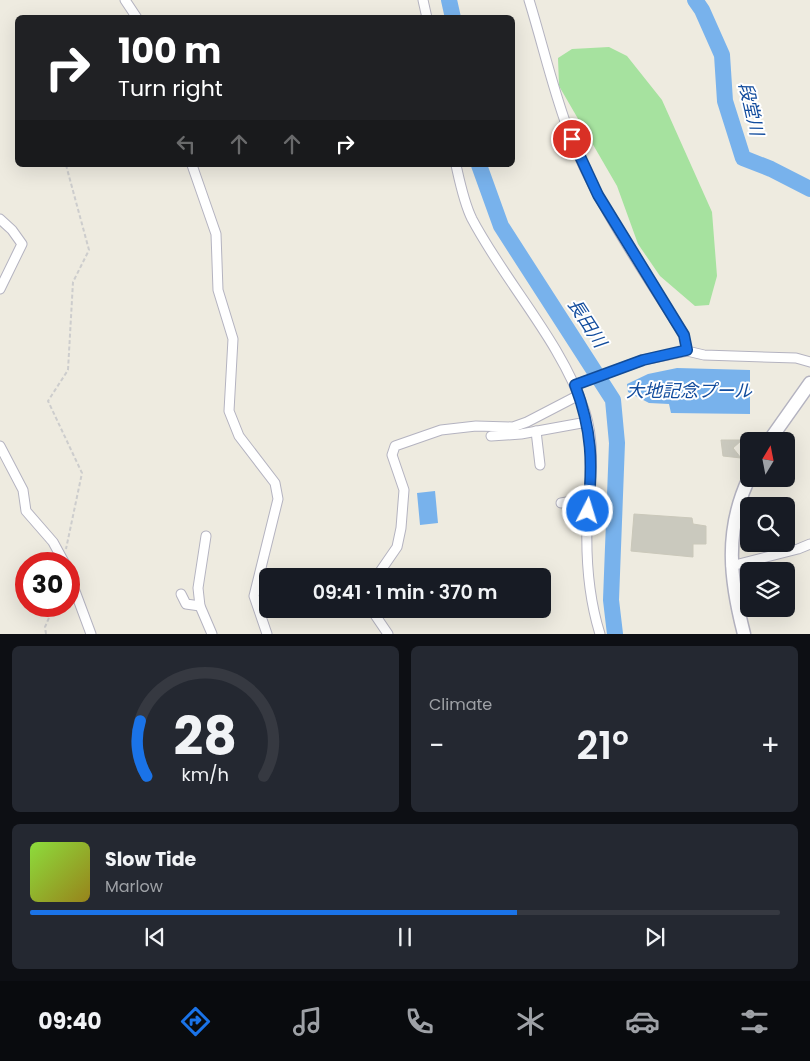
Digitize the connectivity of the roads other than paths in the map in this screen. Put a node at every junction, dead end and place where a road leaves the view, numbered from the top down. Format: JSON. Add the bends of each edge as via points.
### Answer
{"nodes":[{"id":1,"x":125,"y":0,"type":"edge"},
{"id":2,"x":423,"y":0,"type":"edge"},
{"id":3,"x":529,"y":0,"type":"edge"},
{"id":4,"x":135,"y":15,"type":"edge"},
{"id":5,"x":426,"y":15,"type":"edge"},
{"id":6,"x":193,"y":167,"type":"edge"},
{"id":7,"x":456,"y":167,"type":"edge"},
{"id":8,"x":0,"y":219,"type":"edge"},
{"id":9,"x":0,"y":289,"type":"edge"},
{"id":10,"x":687,"y":350,"type":"junction"},
{"id":11,"x":810,"y":362,"type":"edge"},
{"id":12,"x":810,"y":383,"type":"edge"},
{"id":13,"x":579,"y":384,"type":"junction"},
{"id":14,"x":579,"y":395,"type":"junction"},
{"id":15,"x":587,"y":422,"type":"junction"},
{"id":16,"x":536,"y":431,"type":"junction"},
{"id":17,"x":775,"y":432,"type":"edge"},
{"id":18,"x":491,"y":436,"type":"dead end"},
{"id":19,"x":0,"y":446,"type":"edge"},
{"id":20,"x":540,"y":466,"type":"dead end"},
{"id":21,"x":746,"y":488,"type":"edge"},
{"id":22,"x":590,"y":498,"type":"junction"},
{"id":23,"x":561,"y":503,"type":"dead end"},
{"id":24,"x":206,"y":536,"type":"dead end"},
{"id":25,"x":810,"y":544,"type":"edge"},
{"id":26,"x":58,"y":552,"type":"edge"},
{"id":27,"x":731,"y":566,"type":"junction"},
{"id":28,"x":261,"y":568,"type":"edge"},
{"id":29,"x":383,"y":568,"type":"edge"},
{"id":30,"x":259,"y":576,"type":"edge"},
{"id":31,"x":181,"y":594,"type":"dead end"},
{"id":32,"x":259,"y":599,"type":"edge"},
{"id":33,"x":80,"y":604,"type":"edge"},
{"id":34,"x":200,"y":606,"type":"junction"},
{"id":35,"x":265,"y":618,"type":"edge"},
{"id":36,"x":377,"y":618,"type":"edge"},
{"id":37,"x":91,"y":634,"type":"edge"},
{"id":38,"x":212,"y":634,"type":"edge"},
{"id":39,"x":267,"y":634,"type":"edge"},
{"id":40,"x":388,"y":634,"type":"edge"},
{"id":41,"x":600,"y":634,"type":"edge"},
{"id":42,"x":744,"y":634,"type":"edge"}],
"edges":[{"from":1,"to":4,"type":"street"},
{"from":2,"to":5,"type":"street"},
{"from":3,"to":10,"type":"street","via":[[567,127],[583,164],[623,238],[684,335]]},
{"from":6,"to":28,"type":"street","via":[[216,234],[218,290],[233,338],[229,411],[239,436],[275,483],[278,499]]},
{"from":7,"to":13,"type":"street","via":[[472,218]]},
{"from":8,"to":9,"type":"street","via":[[22,244]]},
{"from":10,"to":11,"type":"street","via":[[704,355],[796,358]]},
{"from":10,"to":13,"type":"street","via":[[617,368]]},
{"from":12,"to":17,"type":"main road"},
{"from":13,"to":14,"type":"street"},
{"from":14,"to":15,"type":"street"},
{"from":14,"to":29,"type":"street","via":[[513,427],[476,426],[441,430],[395,446],[392,455],[404,490],[402,528],[397,547]]},
{"from":15,"to":16,"type":"street"},
{"from":15,"to":22,"type":"street","via":[[591,444]]},
{"from":16,"to":18,"type":"street"},
{"from":16,"to":20,"type":"street"},
{"from":19,"to":26,"type":"street","via":[[23,490],[26,511]]},
{"from":21,"to":27,"type":"main road","via":[[733,528]]},
{"from":22,"to":23,"type":"street"},
{"from":22,"to":41,"type":"street","via":[[588,567]]},
{"from":24,"to":34,"type":"street","via":[[198,588]]},
{"from":25,"to":27,"type":"street"},
{"from":27,"to":42,"type":"main road"},
{"from":30,"to":32,"type":"street","via":[[254,596]]},
{"from":31,"to":34,"type":"street","via":[[186,604]]},
{"from":33,"to":37,"type":"street"},
{"from":34,"to":38,"type":"street"},
{"from":35,"to":39,"type":"street"},
{"from":36,"to":40,"type":"street"}]}
